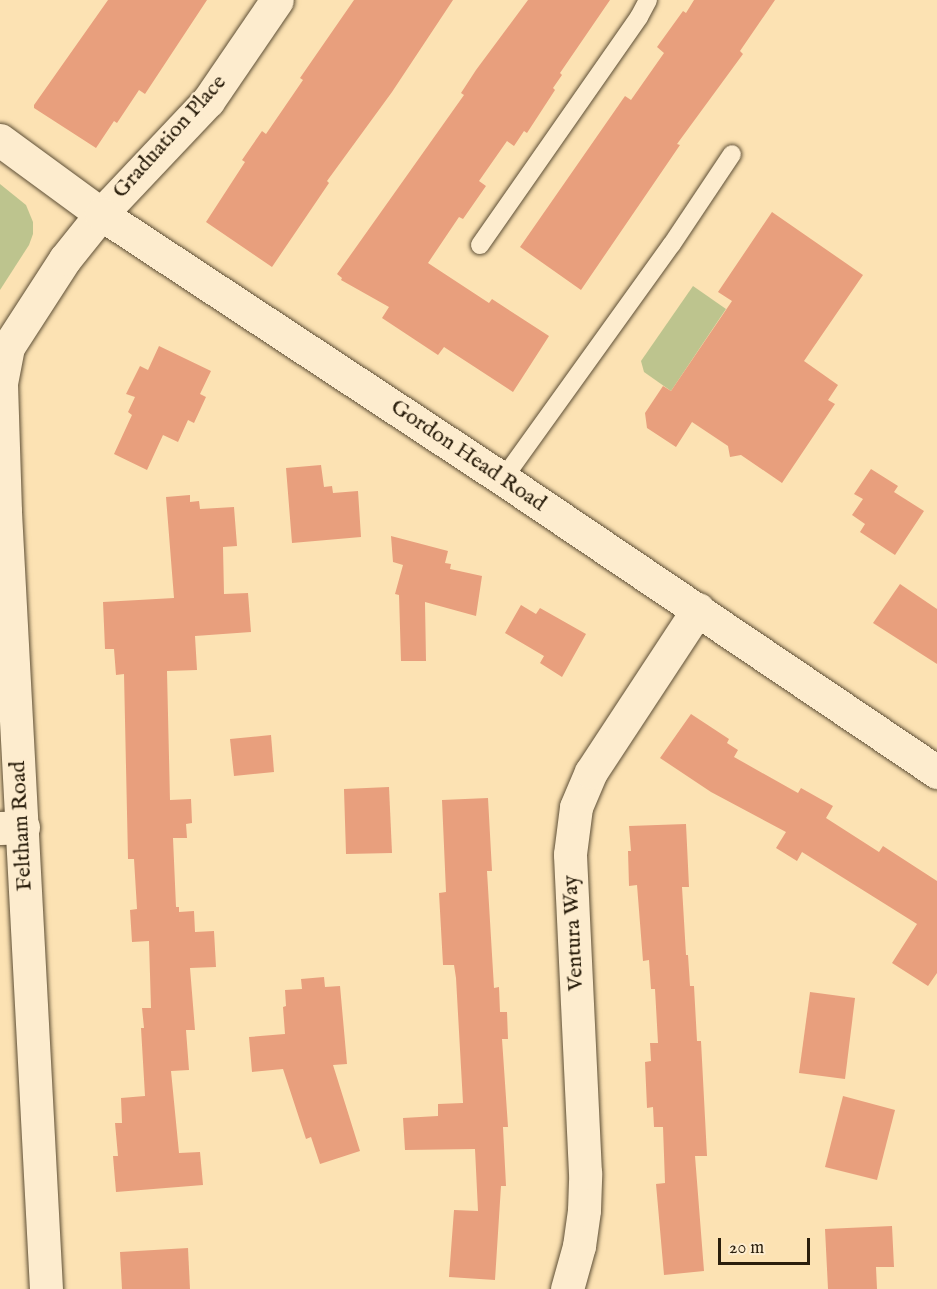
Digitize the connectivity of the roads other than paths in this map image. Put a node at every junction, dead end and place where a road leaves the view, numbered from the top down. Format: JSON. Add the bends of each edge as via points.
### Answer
{"nodes":[{"id":1,"x":277,"y":0,"type":"edge"},
{"id":2,"x":648,"y":0,"type":"edge"},
{"id":3,"x":0,"y":140,"type":"edge"},
{"id":4,"x":732,"y":154,"type":"dead end"},
{"id":5,"x":101,"y":214,"type":"junction"},
{"id":6,"x":480,"y":245,"type":"dead end"},
{"id":7,"x":503,"y":479,"type":"junction"},
{"id":8,"x":698,"y":609,"type":"junction"},
{"id":9,"x":937,"y":772,"type":"edge"},
{"id":10,"x":11,"y":827,"type":"edge"},
{"id":11,"x":46,"y":1289,"type":"edge"},
{"id":12,"x":567,"y":1289,"type":"edge"}],
"edges":[{"from":1,"to":5,"type":"street","name":"Graduation Place","via":[[208,101]]},
{"from":2,"to":6,"type":"lane"},
{"from":3,"to":5,"type":"street","name":"Gordon Head Road"},
{"from":4,"to":7,"type":"lane"},
{"from":5,"to":7,"type":"street","name":"Gordon Head Road"},
{"from":5,"to":10,"type":"street","name":"Feltham Road","via":[[65,259],[8,347],[2,383]]},
{"from":7,"to":8,"type":"street","name":"Gordon Head Road"},
{"from":8,"to":9,"type":"street","name":"Gordon Head Road"},
{"from":8,"to":12,"type":"street","name":"Ventura Way","via":[[591,772],[576,807],[570,854],[585,1173],[579,1246]]},
{"from":10,"to":11,"type":"street","name":"Feltham Road"}]}
